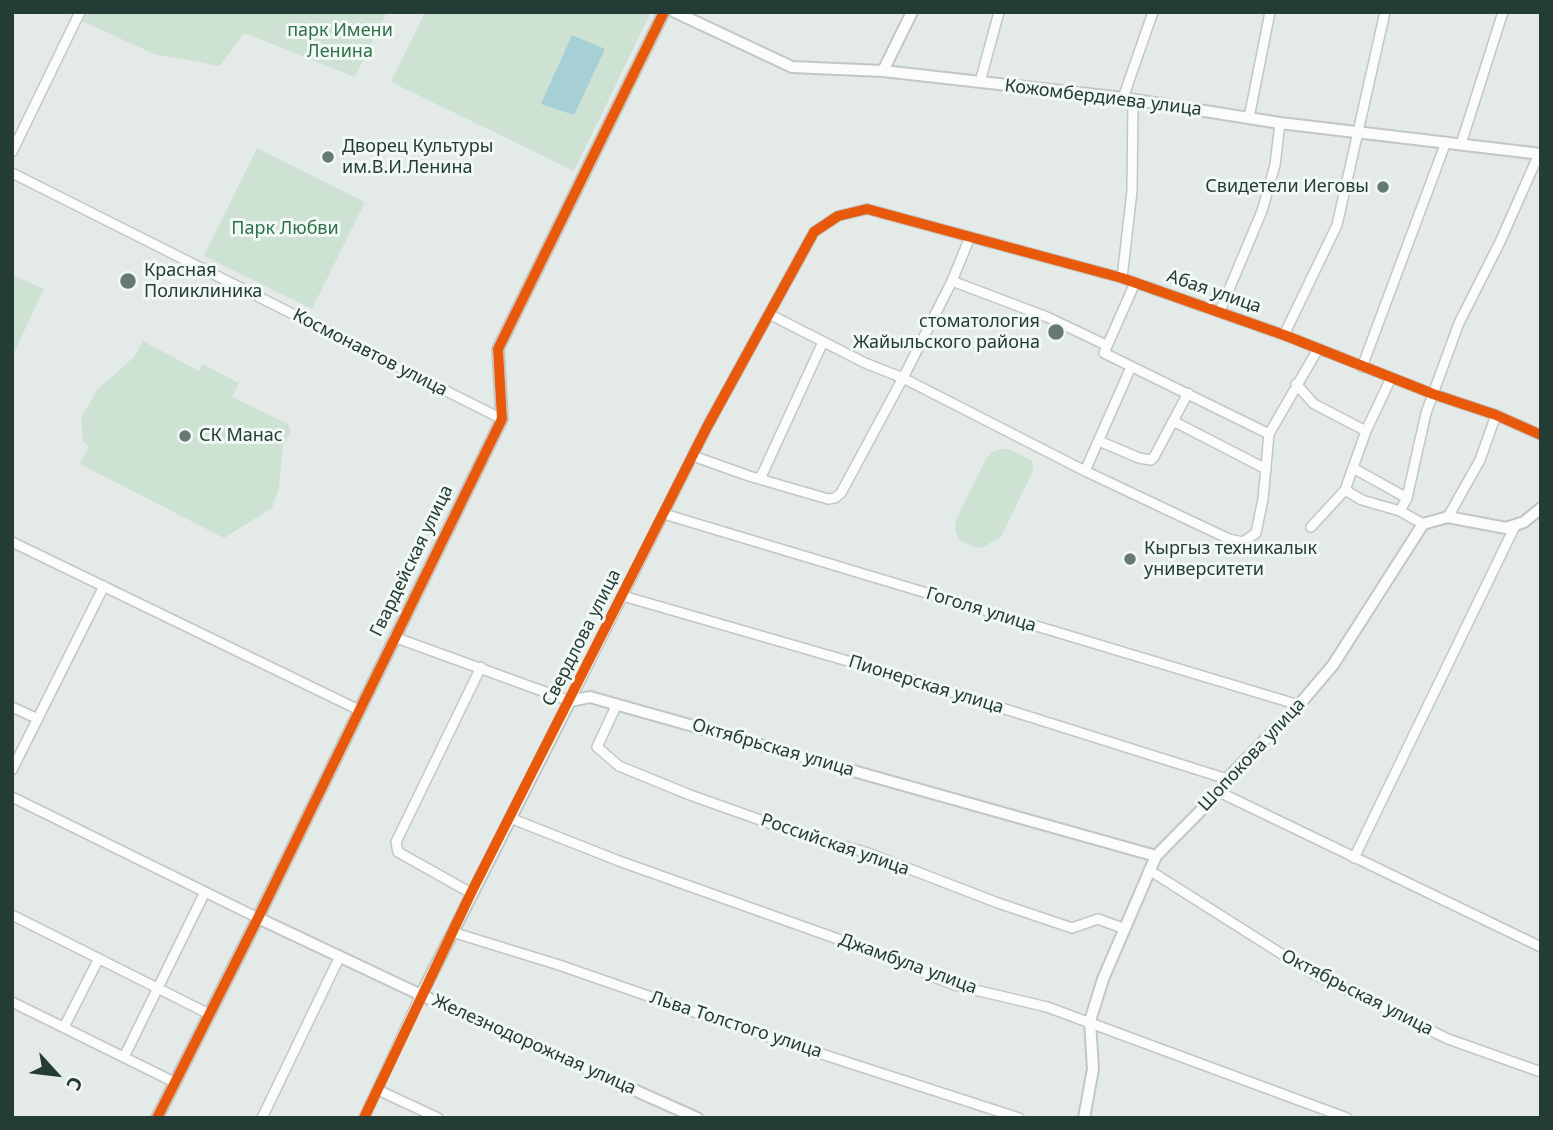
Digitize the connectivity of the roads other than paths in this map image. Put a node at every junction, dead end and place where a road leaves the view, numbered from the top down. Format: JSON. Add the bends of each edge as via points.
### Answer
{"nodes":[{"id":1,"x":80,"y":12,"type":"edge"},
{"id":2,"x":664,"y":12,"type":"edge"},
{"id":3,"x":675,"y":12,"type":"edge"},
{"id":4,"x":912,"y":12,"type":"edge"},
{"id":5,"x":999,"y":12,"type":"edge"},
{"id":6,"x":1153,"y":12,"type":"edge"},
{"id":7,"x":1270,"y":12,"type":"edge"},
{"id":8,"x":1385,"y":12,"type":"edge"},
{"id":9,"x":1503,"y":12,"type":"edge"},
{"id":10,"x":883,"y":71,"type":"junction"},
{"id":11,"x":980,"y":82,"type":"junction"},
{"id":12,"x":1128,"y":98,"type":"junction"},
{"id":13,"x":1249,"y":118,"type":"junction"},
{"id":14,"x":1280,"y":122,"type":"junction"},
{"id":15,"x":1359,"y":132,"type":"junction"},
{"id":16,"x":1446,"y":142,"type":"junction"},
{"id":17,"x":1461,"y":144,"type":"junction"},
{"id":18,"x":12,"y":152,"type":"edge"},
{"id":19,"x":1540,"y":154,"type":"edge"},
{"id":20,"x":12,"y":173,"type":"edge"},
{"id":21,"x":867,"y":209,"type":"joint"},
{"id":22,"x":970,"y":237,"type":"junction"},
{"id":23,"x":1122,"y":278,"type":"junction"},
{"id":24,"x":952,"y":281,"type":"junction"},
{"id":25,"x":1135,"y":283,"type":"junction"},
{"id":26,"x":1220,"y":311,"type":"junction"},
{"id":27,"x":769,"y":314,"type":"junction"},
{"id":28,"x":1284,"y":335,"type":"junction"},
{"id":29,"x":824,"y":342,"type":"junction"},
{"id":30,"x":1106,"y":345,"type":"junction"},
{"id":31,"x":1318,"y":349,"type":"junction"},
{"id":32,"x":1131,"y":366,"type":"junction"},
{"id":33,"x":1362,"y":367,"type":"junction"},
{"id":34,"x":903,"y":377,"type":"junction"},
{"id":35,"x":1391,"y":378,"type":"junction"},
{"id":36,"x":1296,"y":384,"type":"junction"},
{"id":37,"x":1188,"y":393,"type":"junction"},
{"id":38,"x":1433,"y":394,"type":"junction"},
{"id":39,"x":1496,"y":415,"type":"junction"},
{"id":40,"x":502,"y":419,"type":"junction"},
{"id":41,"x":1173,"y":421,"type":"junction"},
{"id":42,"x":1366,"y":431,"type":"junction"},
{"id":43,"x":1269,"y":434,"type":"junction"},
{"id":44,"x":1541,"y":435,"type":"edge"},
{"id":45,"x":1099,"y":441,"type":"junction"},
{"id":46,"x":693,"y":456,"type":"junction"},
{"id":47,"x":1353,"y":468,"type":"junction"},
{"id":48,"x":1266,"y":470,"type":"junction"},
{"id":49,"x":1086,"y":471,"type":"junction"},
{"id":50,"x":760,"y":479,"type":"junction"},
{"id":51,"x":1345,"y":490,"type":"junction"},
{"id":52,"x":1407,"y":498,"type":"junction"},
{"id":53,"x":1541,"y":508,"type":"edge"},
{"id":54,"x":1400,"y":511,"type":"junction"},
{"id":55,"x":664,"y":514,"type":"junction"},
{"id":56,"x":1448,"y":517,"type":"junction"},
{"id":57,"x":1423,"y":524,"type":"junction"},
{"id":58,"x":1515,"y":526,"type":"junction"},
{"id":59,"x":1311,"y":527,"type":"dead end"},
{"id":60,"x":12,"y":542,"type":"edge"},
{"id":61,"x":104,"y":586,"type":"junction"},
{"id":62,"x":623,"y":596,"type":"junction"},
{"id":63,"x":394,"y":637,"type":"junction"},
{"id":64,"x":481,"y":667,"type":"junction"},
{"id":65,"x":570,"y":701,"type":"junction"},
{"id":66,"x":617,"y":704,"type":"junction"},
{"id":67,"x":1299,"y":705,"type":"junction"},
{"id":68,"x":12,"y":707,"type":"edge"},
{"id":69,"x":359,"y":710,"type":"junction"},
{"id":70,"x":38,"y":719,"type":"junction"},
{"id":71,"x":12,"y":770,"type":"edge"},
{"id":72,"x":1227,"y":779,"type":"junction"},
{"id":73,"x":1219,"y":792,"type":"junction"},
{"id":74,"x":12,"y":797,"type":"edge"},
{"id":75,"x":510,"y":818,"type":"junction"},
{"id":76,"x":1156,"y":856,"type":"junction"},
{"id":77,"x":1354,"y":858,"type":"junction"},
{"id":78,"x":1149,"y":870,"type":"junction"},
{"id":79,"x":205,"y":892,"type":"junction"},
{"id":80,"x":471,"y":893,"type":"junction"},
{"id":81,"x":12,"y":915,"type":"edge"},
{"id":82,"x":258,"y":918,"type":"junction"},
{"id":83,"x":1125,"y":929,"type":"junction"},
{"id":84,"x":452,"y":932,"type":"junction"},
{"id":85,"x":1541,"y":947,"type":"edge"},
{"id":86,"x":340,"y":956,"type":"junction"},
{"id":87,"x":98,"y":960,"type":"junction"},
{"id":88,"x":157,"y":989,"type":"junction"},
{"id":89,"x":421,"y":995,"type":"junction"},
{"id":90,"x":12,"y":1002,"type":"edge"},
{"id":91,"x":209,"y":1014,"type":"junction"},
{"id":92,"x":1090,"y":1021,"type":"junction"},
{"id":93,"x":64,"y":1027,"type":"junction"},
{"id":94,"x":124,"y":1057,"type":"junction"},
{"id":95,"x":1541,"y":1072,"type":"edge"},
{"id":96,"x":174,"y":1082,"type":"junction"},
{"id":97,"x":378,"y":1090,"type":"junction"},
{"id":98,"x":157,"y":1118,"type":"edge"},
{"id":99,"x":262,"y":1118,"type":"edge"},
{"id":100,"x":364,"y":1118,"type":"edge"},
{"id":101,"x":438,"y":1118,"type":"edge"},
{"id":102,"x":697,"y":1118,"type":"edge"},
{"id":103,"x":1019,"y":1118,"type":"edge"},
{"id":104,"x":1084,"y":1118,"type":"edge"},
{"id":105,"x":1347,"y":1118,"type":"edge"}],
"edges":[{"from":1,"to":18,"type":"street"},
{"from":2,"to":40,"type":"street","name":"Гвардейская улица","via":[[498,349]]},
{"from":3,"to":10,"type":"street","name":"Кожомбердиева улица","via":[[792,67]]},
{"from":4,"to":10,"type":"street"},
{"from":5,"to":11,"type":"street"},
{"from":6,"to":12,"type":"street"},
{"from":7,"to":13,"type":"street"},
{"from":8,"to":15,"type":"street"},
{"from":9,"to":17,"type":"street"},
{"from":10,"to":11,"type":"street","name":"Кожомбердиева улица"},
{"from":11,"to":12,"type":"street","name":"Кожомбердиева улица"},
{"from":12,"to":13,"type":"street","name":"Кожомбердиева улица"},
{"from":12,"to":23,"type":"street","via":[[1132,191]]},
{"from":13,"to":14,"type":"street","name":"Кожомбердиева улица"},
{"from":14,"to":15,"type":"street","name":"Кожомбердиева улица"},
{"from":14,"to":26,"type":"street","via":[[1275,165],[1262,211]]},
{"from":15,"to":16,"type":"street","name":"Кожомбердиева улица"},
{"from":15,"to":28,"type":"street","via":[[1337,225]]},
{"from":16,"to":17,"type":"street","name":"Кожомбердиева улица"},
{"from":16,"to":33,"type":"street"},
{"from":17,"to":19,"type":"street","name":"Кожомбердиева улица"},
{"from":19,"to":38,"type":"street","via":[[1459,323]]},
{"from":20,"to":40,"type":"street","name":"Космонавтов улица"},
{"from":21,"to":22,"type":"street","name":"Абая улица"},
{"from":21,"to":27,"type":"street","name":"Свердлова улица","via":[[838,216],[814,232]]},
{"from":22,"to":23,"type":"street","name":"Абая улица"},
{"from":22,"to":24,"type":"street"},
{"from":23,"to":25,"type":"street","name":"Абая улица"},
{"from":24,"to":30,"type":"street"},
{"from":24,"to":34,"type":"street"},
{"from":25,"to":26,"type":"street","name":"Абая улица"},
{"from":25,"to":30,"type":"street"},
{"from":26,"to":28,"type":"street","name":"Абая улица"},
{"from":27,"to":29,"type":"street"},
{"from":27,"to":46,"type":"street","name":"Свердлова улица"},
{"from":28,"to":31,"type":"street","name":"Абая улица"},
{"from":29,"to":34,"type":"street"},
{"from":29,"to":50,"type":"street"},
{"from":30,"to":32,"type":"street","via":[[1105,353]]},
{"from":31,"to":33,"type":"street","name":"Абая улица"},
{"from":31,"to":36,"type":"street"},
{"from":32,"to":37,"type":"street"},
{"from":32,"to":45,"type":"street"},
{"from":33,"to":35,"type":"street","name":"Абая улица"},
{"from":34,"to":49,"type":"street"},
{"from":34,"to":50,"type":"street","via":[[838,496],[828,499]]},
{"from":35,"to":38,"type":"street","name":"Абая улица"},
{"from":35,"to":42,"type":"street"},
{"from":36,"to":42,"type":"street","via":[[1314,404]]},
{"from":36,"to":43,"type":"street"},
{"from":37,"to":41,"type":"street"},
{"from":37,"to":43,"type":"street"},
{"from":38,"to":39,"type":"street","name":"Абая улица"},
{"from":38,"to":52,"type":"street"},
{"from":39,"to":44,"type":"street","name":"Абая улица"},
{"from":39,"to":56,"type":"street","via":[[1480,460]]},
{"from":40,"to":63,"type":"street","name":"Гвардейская улица"},
{"from":41,"to":45,"type":"street","via":[[1151,460]]},
{"from":41,"to":48,"type":"street"},
{"from":42,"to":47,"type":"street"},
{"from":43,"to":48,"type":"street"},
{"from":45,"to":49,"type":"street"},
{"from":46,"to":50,"type":"street"},
{"from":46,"to":55,"type":"street","name":"Свердлова улица"},
{"from":47,"to":51,"type":"street"},
{"from":47,"to":52,"type":"street"},
{"from":48,"to":49,"type":"street","via":[[1255,533],[1243,542]]},
{"from":51,"to":54,"type":"street"},
{"from":51,"to":59,"type":"street"},
{"from":52,"to":54,"type":"street"},
{"from":53,"to":58,"type":"street"},
{"from":54,"to":57,"type":"street"},
{"from":55,"to":62,"type":"street","name":"Свердлова улица"},
{"from":55,"to":67,"type":"street","name":"Гоголя улица"},
{"from":56,"to":57,"type":"street"},
{"from":56,"to":58,"type":"street"},
{"from":57,"to":67,"type":"street","name":"Шопокова улица","via":[[1333,665]]},
{"from":58,"to":77,"type":"street"},
{"from":60,"to":61,"type":"street"},
{"from":61,"to":69,"type":"street"},
{"from":61,"to":70,"type":"street"},
{"from":62,"to":65,"type":"street","name":"Свердлова улица"},
{"from":62,"to":72,"type":"street","name":"Пионерская улица","via":[[910,679]]},
{"from":63,"to":64,"type":"street","name":"Октябрьская улица"},
{"from":63,"to":69,"type":"street","name":"Гвардейская улица"},
{"from":64,"to":65,"type":"street","name":"Октябрьская улица"},
{"from":64,"to":80,"type":"street","via":[[396,842],[398,852]]},
{"from":65,"to":66,"type":"street","name":"Октябрьская улица","via":[[590,697]]},
{"from":65,"to":75,"type":"street","name":"Свердлова улица"},
{"from":66,"to":76,"type":"street","name":"Октябрьская улица"},
{"from":66,"to":83,"type":"street","name":"Российская улица","via":[[597,747],[619,766],[761,821],[867,853],[1072,928],[1098,919]]},
{"from":67,"to":72,"type":"street","name":"Шопокова улица"},
{"from":68,"to":70,"type":"street"},
{"from":69,"to":82,"type":"street","name":"Гвардейская улица"},
{"from":70,"to":71,"type":"street"},
{"from":72,"to":73,"type":"street","name":"Шопокова улица"},
{"from":73,"to":76,"type":"street","name":"Шопокова улица"},
{"from":73,"to":77,"type":"street"},
{"from":74,"to":79,"type":"street"},
{"from":75,"to":80,"type":"street","name":"Свердлова улица"},
{"from":75,"to":92,"type":"street","name":"Джамбула улица","via":[[866,948],[954,985]]},
{"from":76,"to":78,"type":"street","name":"Шопокова улица"},
{"from":77,"to":85,"type":"street"},
{"from":78,"to":83,"type":"street","name":"Шопокова улица"},
{"from":78,"to":95,"type":"street","name":"Октябрьская улица","via":[[1310,972],[1448,1039]]},
{"from":79,"to":82,"type":"street"},
{"from":79,"to":88,"type":"street"},
{"from":80,"to":84,"type":"street","name":"Свердлова улица"},
{"from":81,"to":87,"type":"street"},
{"from":82,"to":86,"type":"street","name":"Железнодорожная улица"},
{"from":82,"to":91,"type":"street","name":"Гвардейская улица"},
{"from":83,"to":92,"type":"street","name":"Шопокова улица"},
{"from":84,"to":89,"type":"street","name":"Свердлова улица"},
{"from":84,"to":103,"type":"street","name":"Льва Толстого улица"},
{"from":86,"to":89,"type":"street","name":"Железнодорожная улица"},
{"from":86,"to":99,"type":"street"},
{"from":87,"to":88,"type":"street"},
{"from":87,"to":93,"type":"street"},
{"from":88,"to":91,"type":"street"},
{"from":88,"to":94,"type":"street"},
{"from":89,"to":97,"type":"street","name":"Свердлова улица"},
{"from":89,"to":102,"type":"street","name":"Железнодорожная улица"},
{"from":90,"to":93,"type":"street"},
{"from":91,"to":96,"type":"street","name":"Гвардейская улица"},
{"from":92,"to":104,"type":"street","name":"Шопокова улица","via":[[1093,1069]]},
{"from":92,"to":105,"type":"street","name":"Джамбула улица"},
{"from":93,"to":94,"type":"street"},
{"from":94,"to":96,"type":"street"},
{"from":96,"to":98,"type":"street","name":"Гвардейская улица"},
{"from":97,"to":100,"type":"street","name":"Свердлова улица"},
{"from":97,"to":101,"type":"street"}]}
